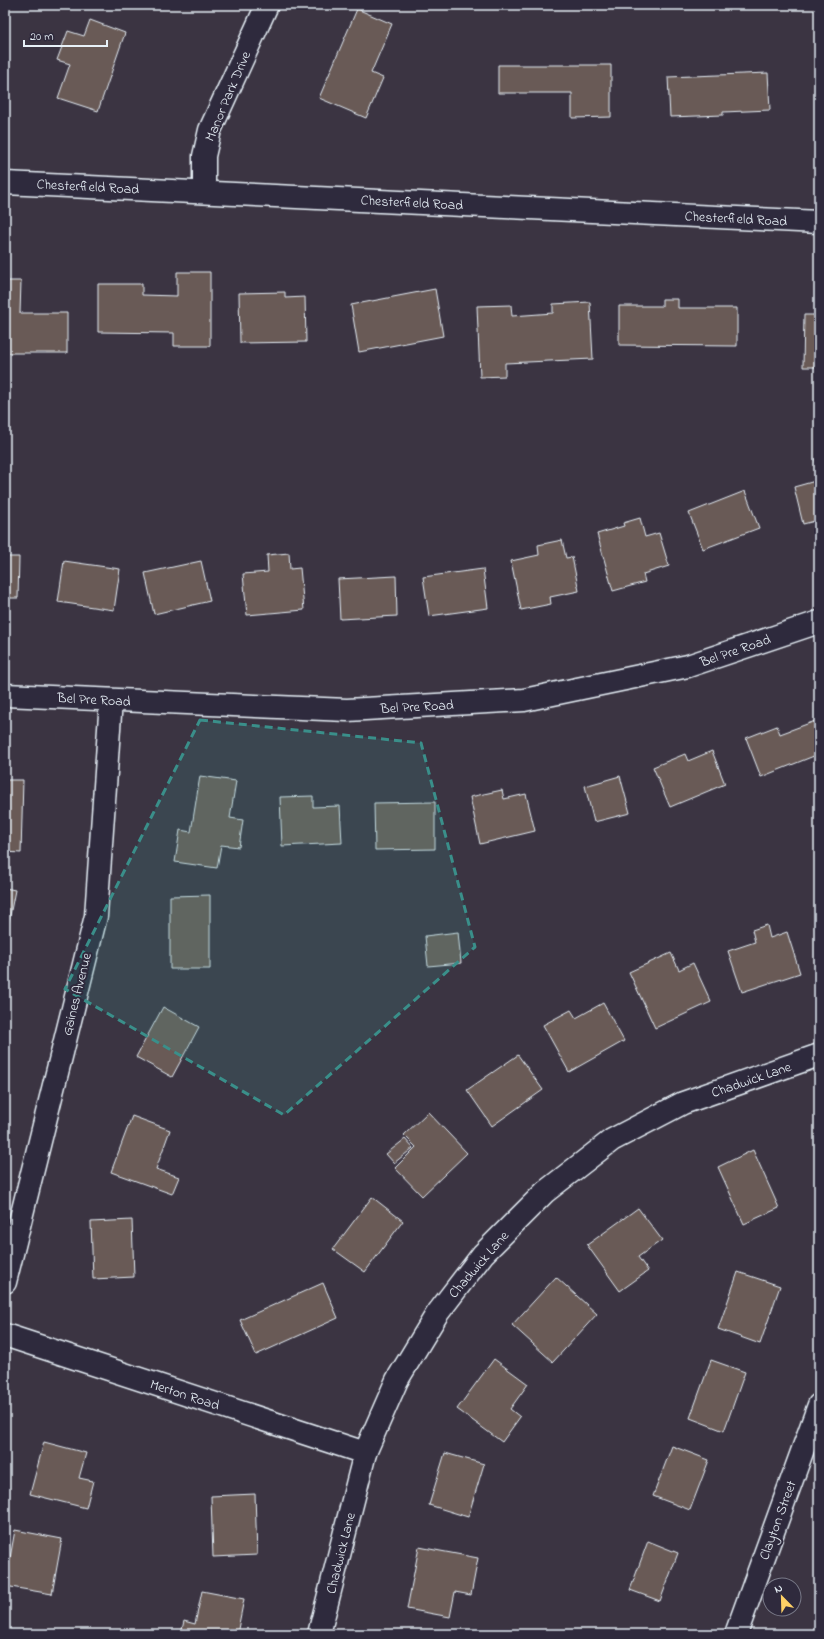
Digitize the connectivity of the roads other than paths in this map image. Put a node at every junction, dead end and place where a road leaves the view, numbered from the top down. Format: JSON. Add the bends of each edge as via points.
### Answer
{"nodes":[{"id":1,"x":267,"y":5,"type":"edge"},
{"id":2,"x":5,"y":183,"type":"edge"},
{"id":3,"x":204,"y":192,"type":"junction"},
{"id":4,"x":819,"y":222,"type":"edge"},
{"id":5,"x":819,"y":622,"type":"edge"},
{"id":6,"x":5,"y":695,"type":"edge"},
{"id":7,"x":111,"y":700,"type":"junction"},
{"id":8,"x":819,"y":1055,"type":"edge"},
{"id":9,"x":5,"y":1282,"type":"edge"},
{"id":10,"x":5,"y":1335,"type":"edge"},
{"id":11,"x":819,"y":1405,"type":"edge"},
{"id":12,"x":365,"y":1453,"type":"junction"},
{"id":13,"x":319,"y":1634,"type":"edge"},
{"id":14,"x":736,"y":1634,"type":"edge"}],
"edges":[{"from":1,"to":3,"type":"street","name":"Manor Park Drive","via":[[210,130],[204,156]]},
{"from":2,"to":3,"type":"street","name":"Chesterfield Road"},
{"from":3,"to":4,"type":"street","name":"Chesterfield Road"},
{"from":5,"to":7,"type":"street","name":"Bel Pre Road","via":[[688,666],[524,700],[347,710]]},
{"from":6,"to":7,"type":"street","name":"Bel Pre Road"},
{"from":7,"to":9,"type":"street","name":"Gaines Avenue","via":[[96,916]]},
{"from":8,"to":12,"type":"street","name":"Chadwick Lane","via":[[683,1103],[612,1140],[545,1192],[483,1254],[437,1314],[397,1380]]},
{"from":10,"to":12,"type":"street","name":"Merton Road"},
{"from":11,"to":14,"type":"street","name":"Clayton Street"},
{"from":12,"to":13,"type":"street","name":"Chadwick Lane"}]}
